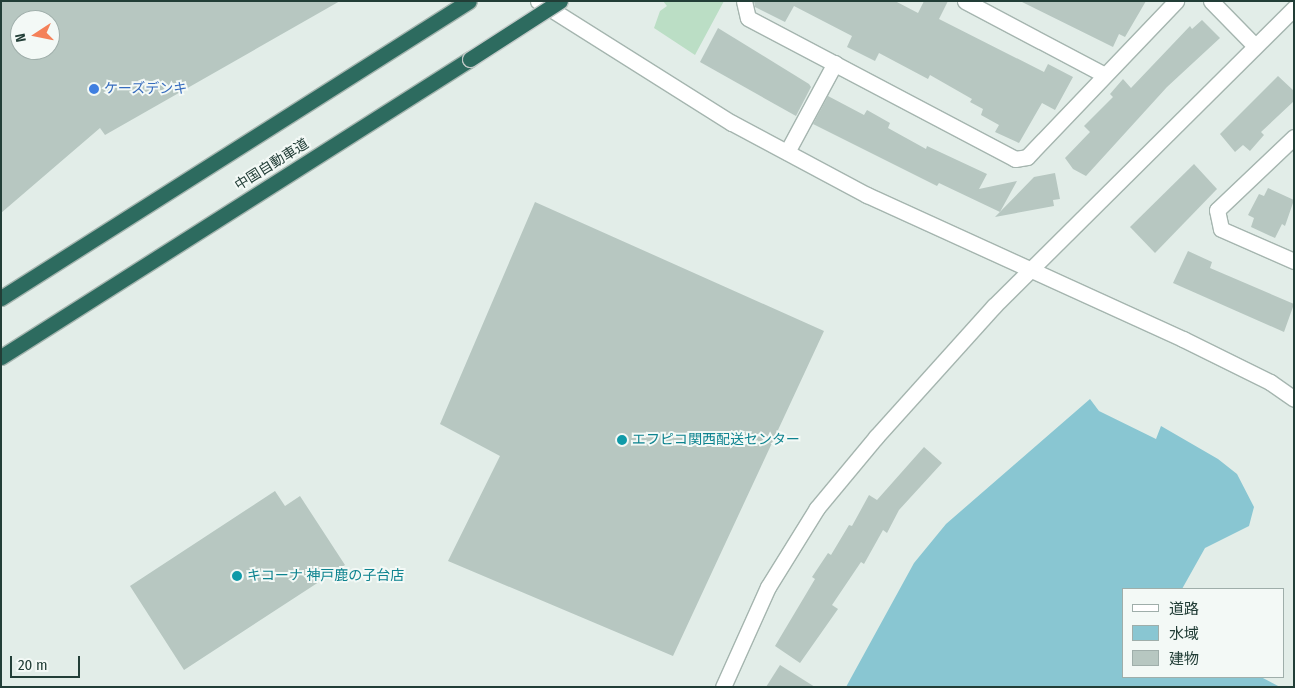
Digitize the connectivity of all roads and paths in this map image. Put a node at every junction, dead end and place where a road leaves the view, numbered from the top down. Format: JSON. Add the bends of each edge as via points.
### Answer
{"nodes":[{"id":1,"x":469,"y":1,"type":"edge"},
{"id":2,"x":538,"y":1,"type":"edge"},
{"id":3,"x":560,"y":1,"type":"edge"},
{"id":4,"x":744,"y":1,"type":"edge"},
{"id":5,"x":965,"y":1,"type":"edge"},
{"id":6,"x":1176,"y":1,"type":"edge"},
{"id":7,"x":1211,"y":1,"type":"edge"},
{"id":8,"x":1294,"y":8,"type":"edge"},
{"id":9,"x":1255,"y":46,"type":"junction"},
{"id":10,"x":835,"y":63,"type":"junction"},
{"id":11,"x":1105,"y":75,"type":"junction"},
{"id":12,"x":1294,"y":137,"type":"edge"},
{"id":13,"x":787,"y":152,"type":"junction"},
{"id":14,"x":1294,"y":261,"type":"edge"},
{"id":15,"x":1032,"y":269,"type":"junction"},
{"id":16,"x":1,"y":298,"type":"edge"},
{"id":17,"x":1,"y":357,"type":"edge"},
{"id":18,"x":1294,"y":399,"type":"edge"},
{"id":19,"x":723,"y":687,"type":"edge"}],
"edges":[{"from":1,"to":16,"type":"highway"},
{"from":2,"to":13,"type":"street","via":[[732,123]]},
{"from":3,"to":17,"type":"highway","name":"中国自動車道","bridge":true},
{"from":4,"to":10,"type":"street","via":[[748,18]]},
{"from":5,"to":11,"type":"street"},
{"from":6,"to":11,"type":"street"},
{"from":7,"to":9,"type":"street"},
{"from":8,"to":9,"type":"street"},
{"from":9,"to":15,"type":"street"},
{"from":10,"to":11,"type":"street","via":[[1015,159],[1028,156]]},
{"from":10,"to":13,"type":"street"},
{"from":12,"to":14,"type":"street","via":[[1218,210],[1222,229]]},
{"from":13,"to":15,"type":"street","via":[[867,195]]},
{"from":15,"to":18,"type":"street","via":[[1192,343],[1270,382]]},
{"from":15,"to":19,"type":"street","via":[[914,395],[817,508],[768,587]]}]}
